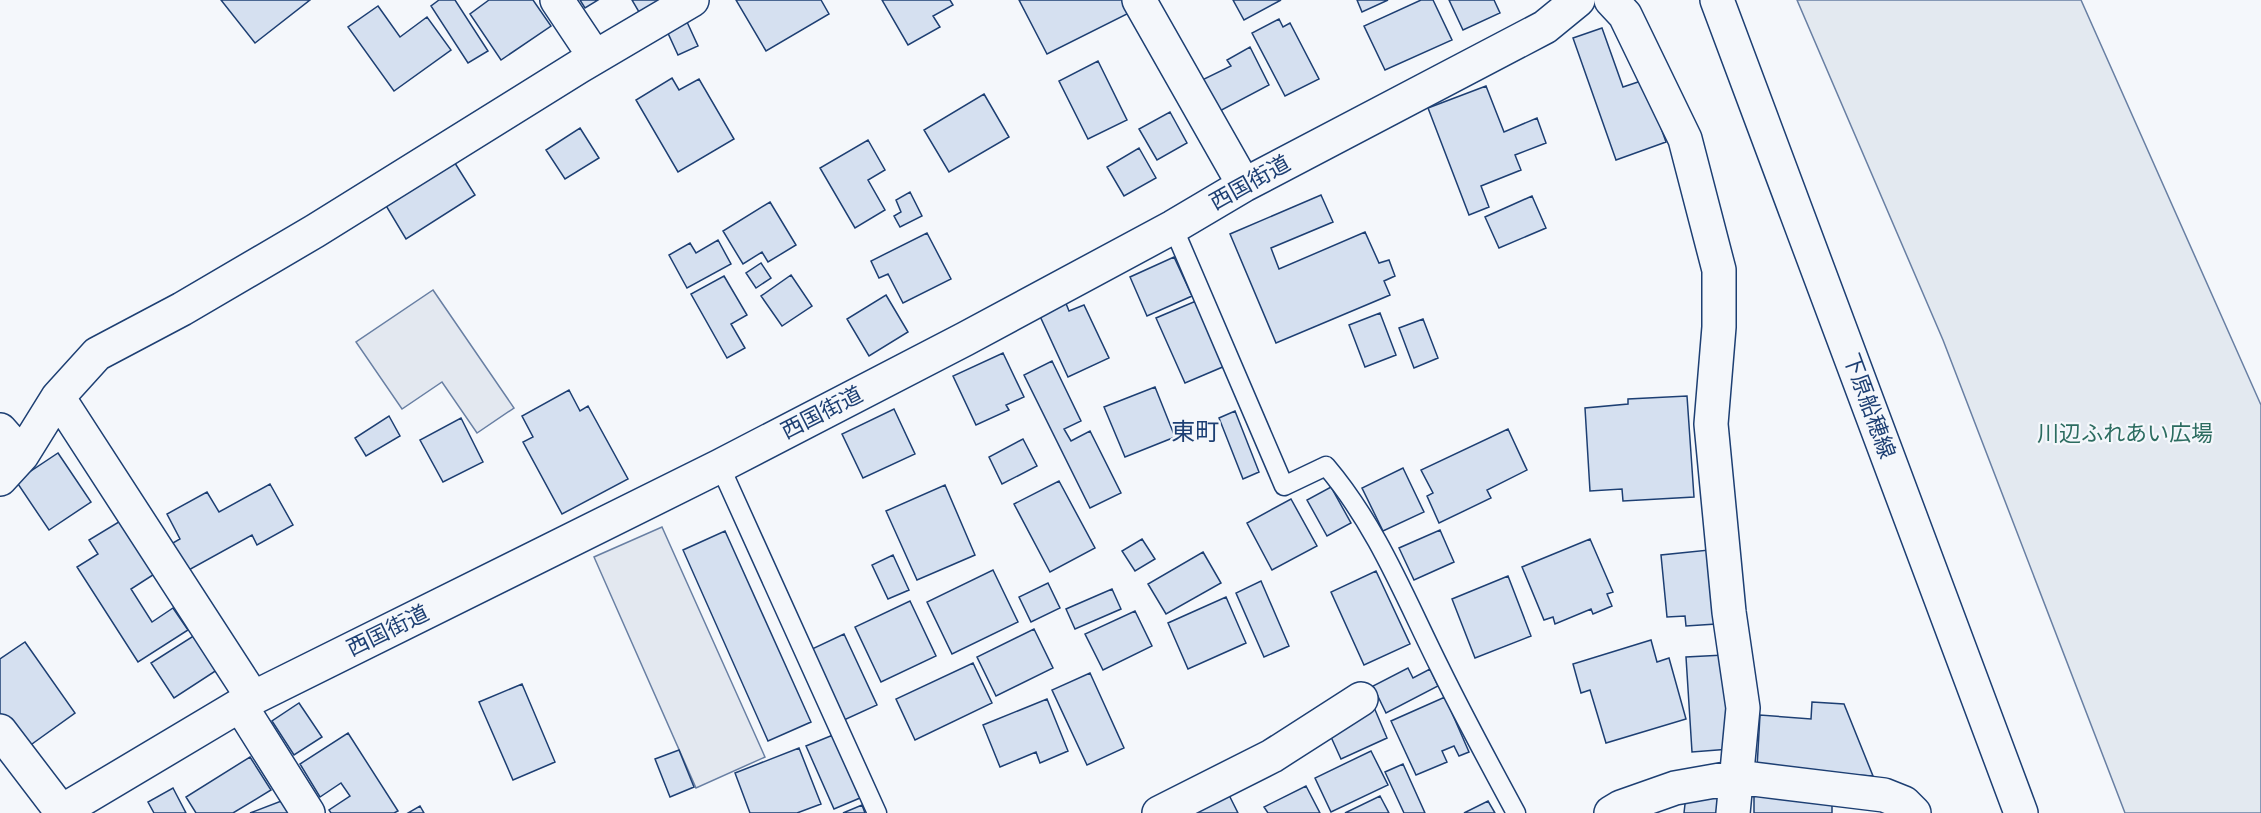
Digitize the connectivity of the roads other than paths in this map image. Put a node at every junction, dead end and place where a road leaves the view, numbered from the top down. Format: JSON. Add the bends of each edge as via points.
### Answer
{"nodes":[{"id":1,"x":557,"y":0,"type":"edge"},
{"id":2,"x":692,"y":0,"type":"edge"},
{"id":3,"x":1138,"y":0,"type":"edge"},
{"id":4,"x":1578,"y":0,"type":"edge"},
{"id":5,"x":1611,"y":0,"type":"edge"},
{"id":6,"x":1717,"y":0,"type":"edge"},
{"id":7,"x":595,"y":57,"type":"junction"},
{"id":8,"x":1244,"y":185,"type":"junction"},
{"id":9,"x":1173,"y":227,"type":"junction"},
{"id":10,"x":58,"y":397,"type":"junction"},
{"id":11,"x":0,"y":430,"type":"edge"},
{"id":12,"x":22,"y":455,"type":"junction"},
{"id":13,"x":720,"y":466,"type":"junction"},
{"id":14,"x":0,"y":479,"type":"edge"},
{"id":15,"x":1361,"y":699,"type":"dead end"},
{"id":16,"x":246,"y":702,"type":"junction"},
{"id":17,"x":0,"y":732,"type":"edge"},
{"id":18,"x":1737,"y":777,"type":"junction"},
{"id":19,"x":60,"y":812,"type":"edge"},
{"id":20,"x":308,"y":813,"type":"edge"},
{"id":21,"x":877,"y":813,"type":"edge"},
{"id":22,"x":1159,"y":813,"type":"edge"},
{"id":23,"x":1515,"y":813,"type":"edge"},
{"id":24,"x":1611,"y":813,"type":"edge"},
{"id":25,"x":1733,"y":813,"type":"edge"},
{"id":26,"x":1914,"y":813,"type":"edge"},
{"id":27,"x":2020,"y":813,"type":"edge"}],
"edges":[{"from":1,"to":7,"type":"street"},
{"from":2,"to":7,"type":"street"},
{"from":3,"to":8,"type":"street"},
{"from":4,"to":8,"type":"street","name":"西国街道","via":[[1545,27]]},
{"from":5,"to":18,"type":"street","via":[[1625,15],[1685,139],[1719,270],[1711,424],[1729,612],[1743,708]]},
{"from":6,"to":27,"type":"street","name":"下原船穂線"},
{"from":7,"to":10,"type":"street","via":[[315,231],[97,354]]},
{"from":8,"to":9,"type":"street","name":"西国街道"},
{"from":9,"to":13,"type":"street","name":"西国街道"},
{"from":9,"to":23,"type":"lane","via":[[1284,486],[1326,466],[1346,489],[1379,542]]},
{"from":10,"to":12,"type":"street"},
{"from":10,"to":16,"type":"street"},
{"from":11,"to":12,"type":"street"},
{"from":12,"to":14,"type":"street"},
{"from":13,"to":16,"type":"street","name":"西国街道"},
{"from":13,"to":21,"type":"lane"},
{"from":15,"to":22,"type":"street","via":[[1272,756]]},
{"from":16,"to":19,"type":"street","name":"西国街道"},
{"from":16,"to":20,"type":"street"},
{"from":17,"to":19,"type":"street"},
{"from":18,"to":24,"type":"street","via":[[1675,788]]},
{"from":18,"to":25,"type":"street"},
{"from":18,"to":26,"type":"street","via":[[1884,795],[1904,803]]}]}
